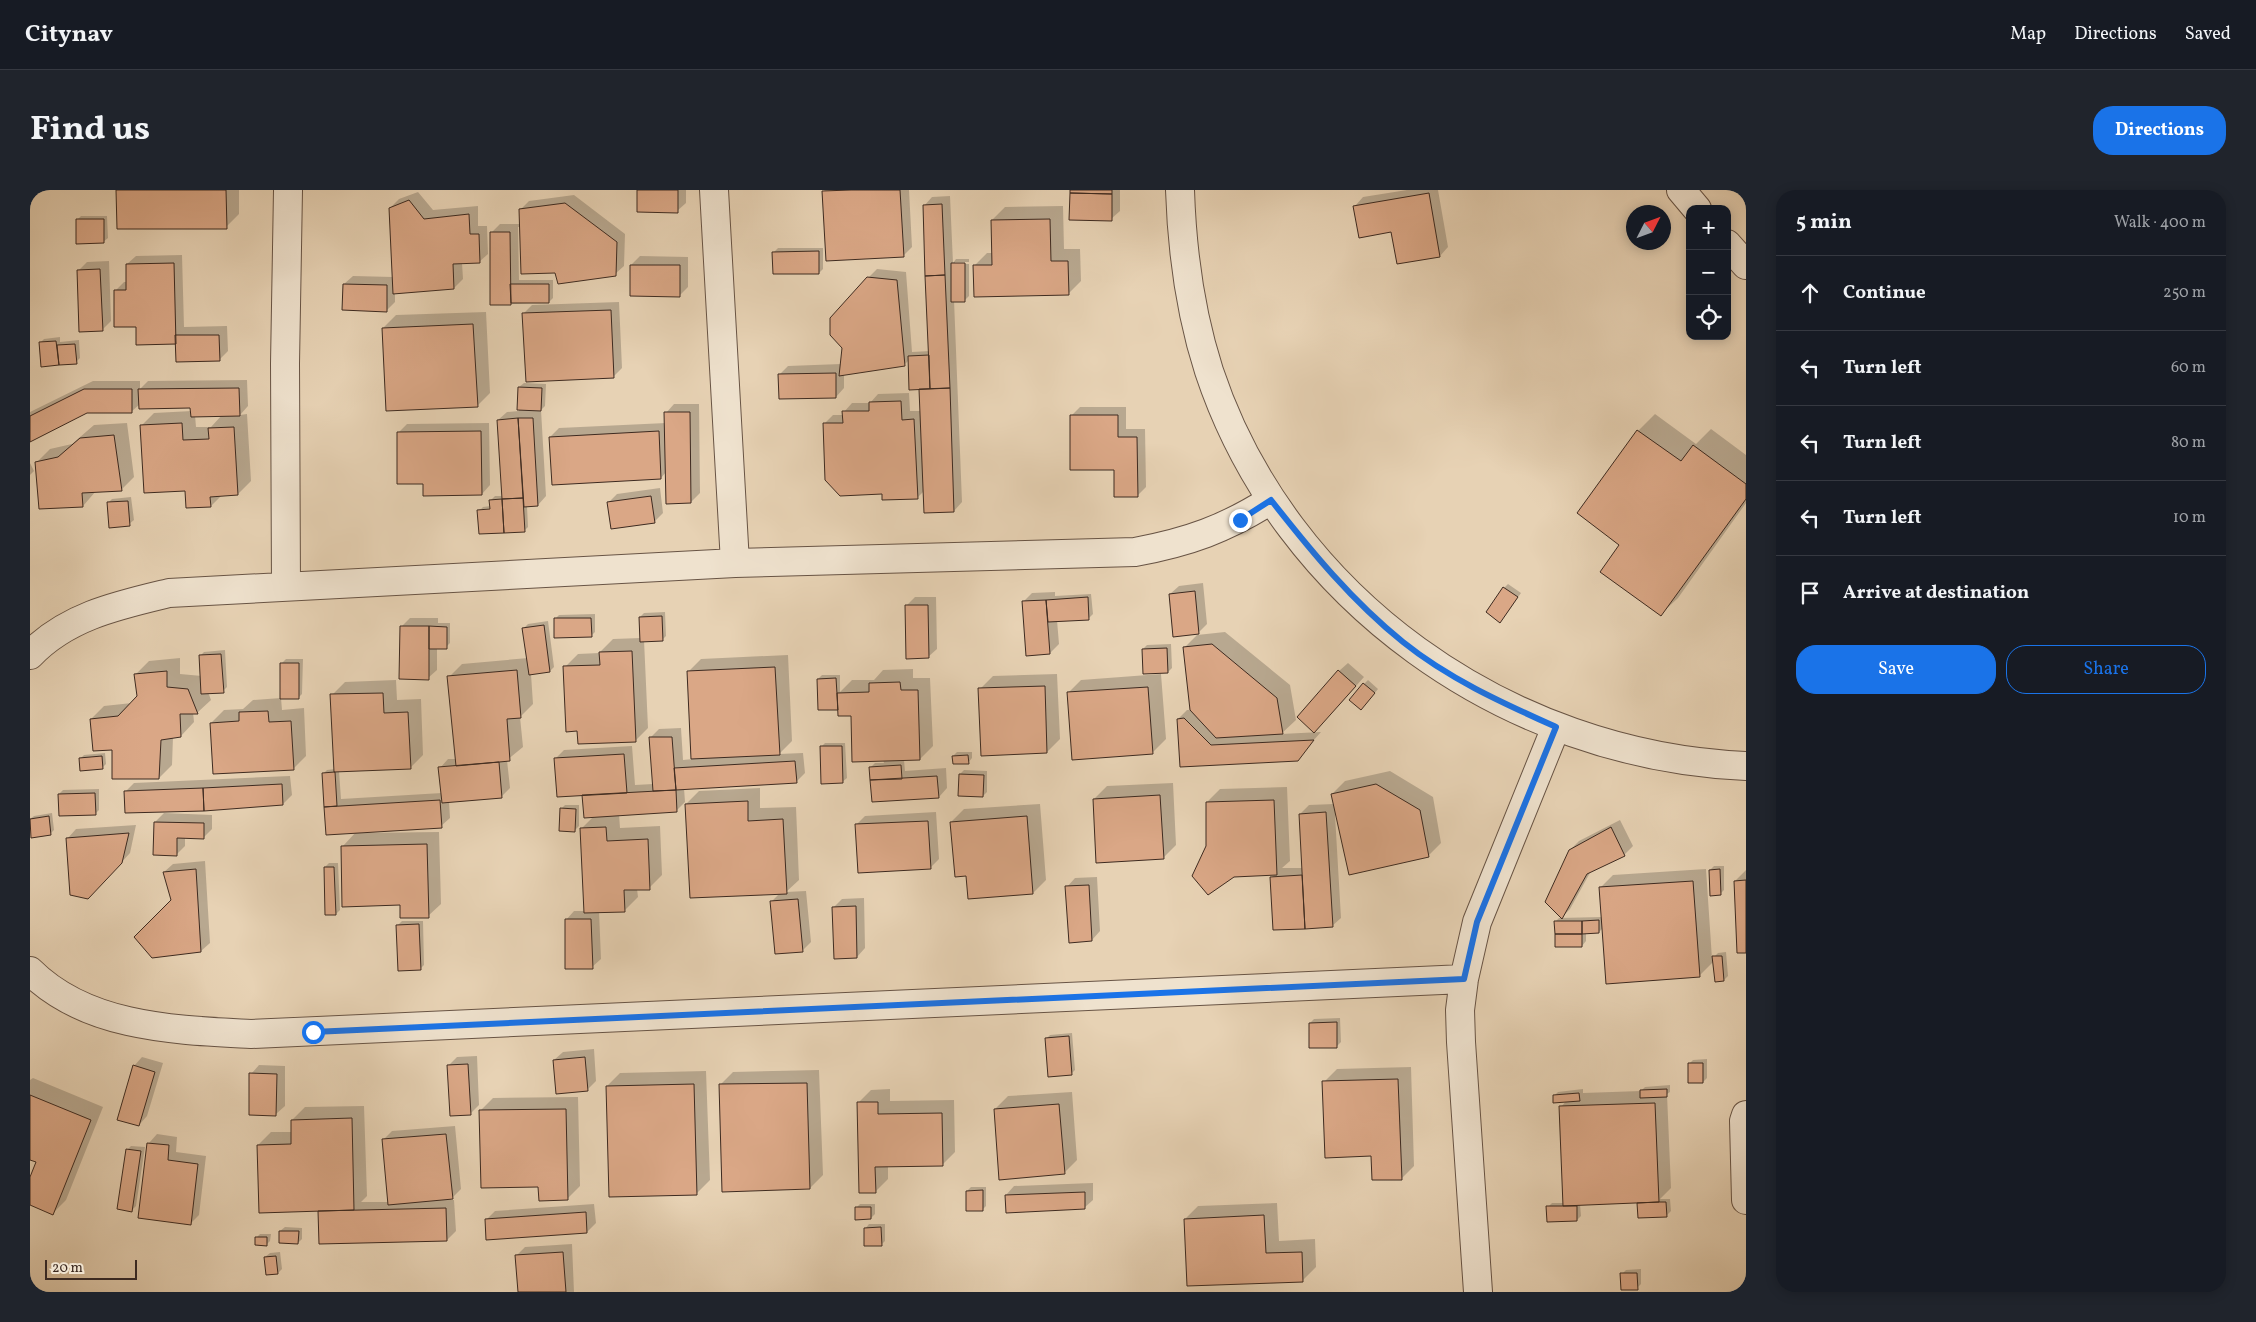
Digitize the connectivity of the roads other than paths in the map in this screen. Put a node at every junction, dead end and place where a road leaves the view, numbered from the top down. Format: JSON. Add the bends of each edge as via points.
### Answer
{"nodes":[{"id":1,"x":288,"y":190,"type":"edge"},
{"id":2,"x":714,"y":190,"type":"edge"},
{"id":3,"x":1180,"y":190,"type":"edge"},
{"id":4,"x":1681,"y":190,"type":"edge"},
{"id":5,"x":1694,"y":205,"type":"edge"},
{"id":6,"x":1731,"y":248,"type":"edge"},
{"id":7,"x":1746,"y":265,"type":"edge"},
{"id":8,"x":1271,"y":500,"type":"junction"},
{"id":9,"x":736,"y":563,"type":"junction"},
{"id":10,"x":286,"y":586,"type":"junction"},
{"id":11,"x":30,"y":655,"type":"edge"},
{"id":12,"x":1556,"y":727,"type":"junction"},
{"id":13,"x":1746,"y":766,"type":"edge"},
{"id":14,"x":30,"y":971,"type":"edge"},
{"id":15,"x":1464,"y":979,"type":"junction"},
{"id":16,"x":1746,"y":1115,"type":"edge"},
{"id":17,"x":1746,"y":1200,"type":"edge"},
{"id":18,"x":1478,"y":1292,"type":"edge"}],
"edges":[{"from":1,"to":10,"type":"street"},
{"from":2,"to":9,"type":"street"},
{"from":3,"to":8,"type":"street","via":[[1182,233],[1192,304],[1210,371],[1236,436]]},
{"from":4,"to":5,"type":"street"},
{"from":6,"to":7,"type":"street"},
{"from":8,"to":9,"type":"street","via":[[1240,520],[1207,534],[1135,552]]},
{"from":8,"to":12,"type":"street","via":[[1358,603],[1404,643],[1452,675]]},
{"from":9,"to":10,"type":"street"},
{"from":10,"to":11,"type":"street","via":[[169,592],[121,604],[76,620]]},
{"from":12,"to":13,"type":"street","via":[[1644,754]]},
{"from":12,"to":15,"type":"street","via":[[1477,922]]},
{"from":14,"to":15,"type":"street","via":[[40,982],[82,1006],[128,1022],[251,1034]]},
{"from":15,"to":18,"type":"street","via":[[1460,1010],[1461,1042]]},
{"from":16,"to":17,"type":"street"}]}
